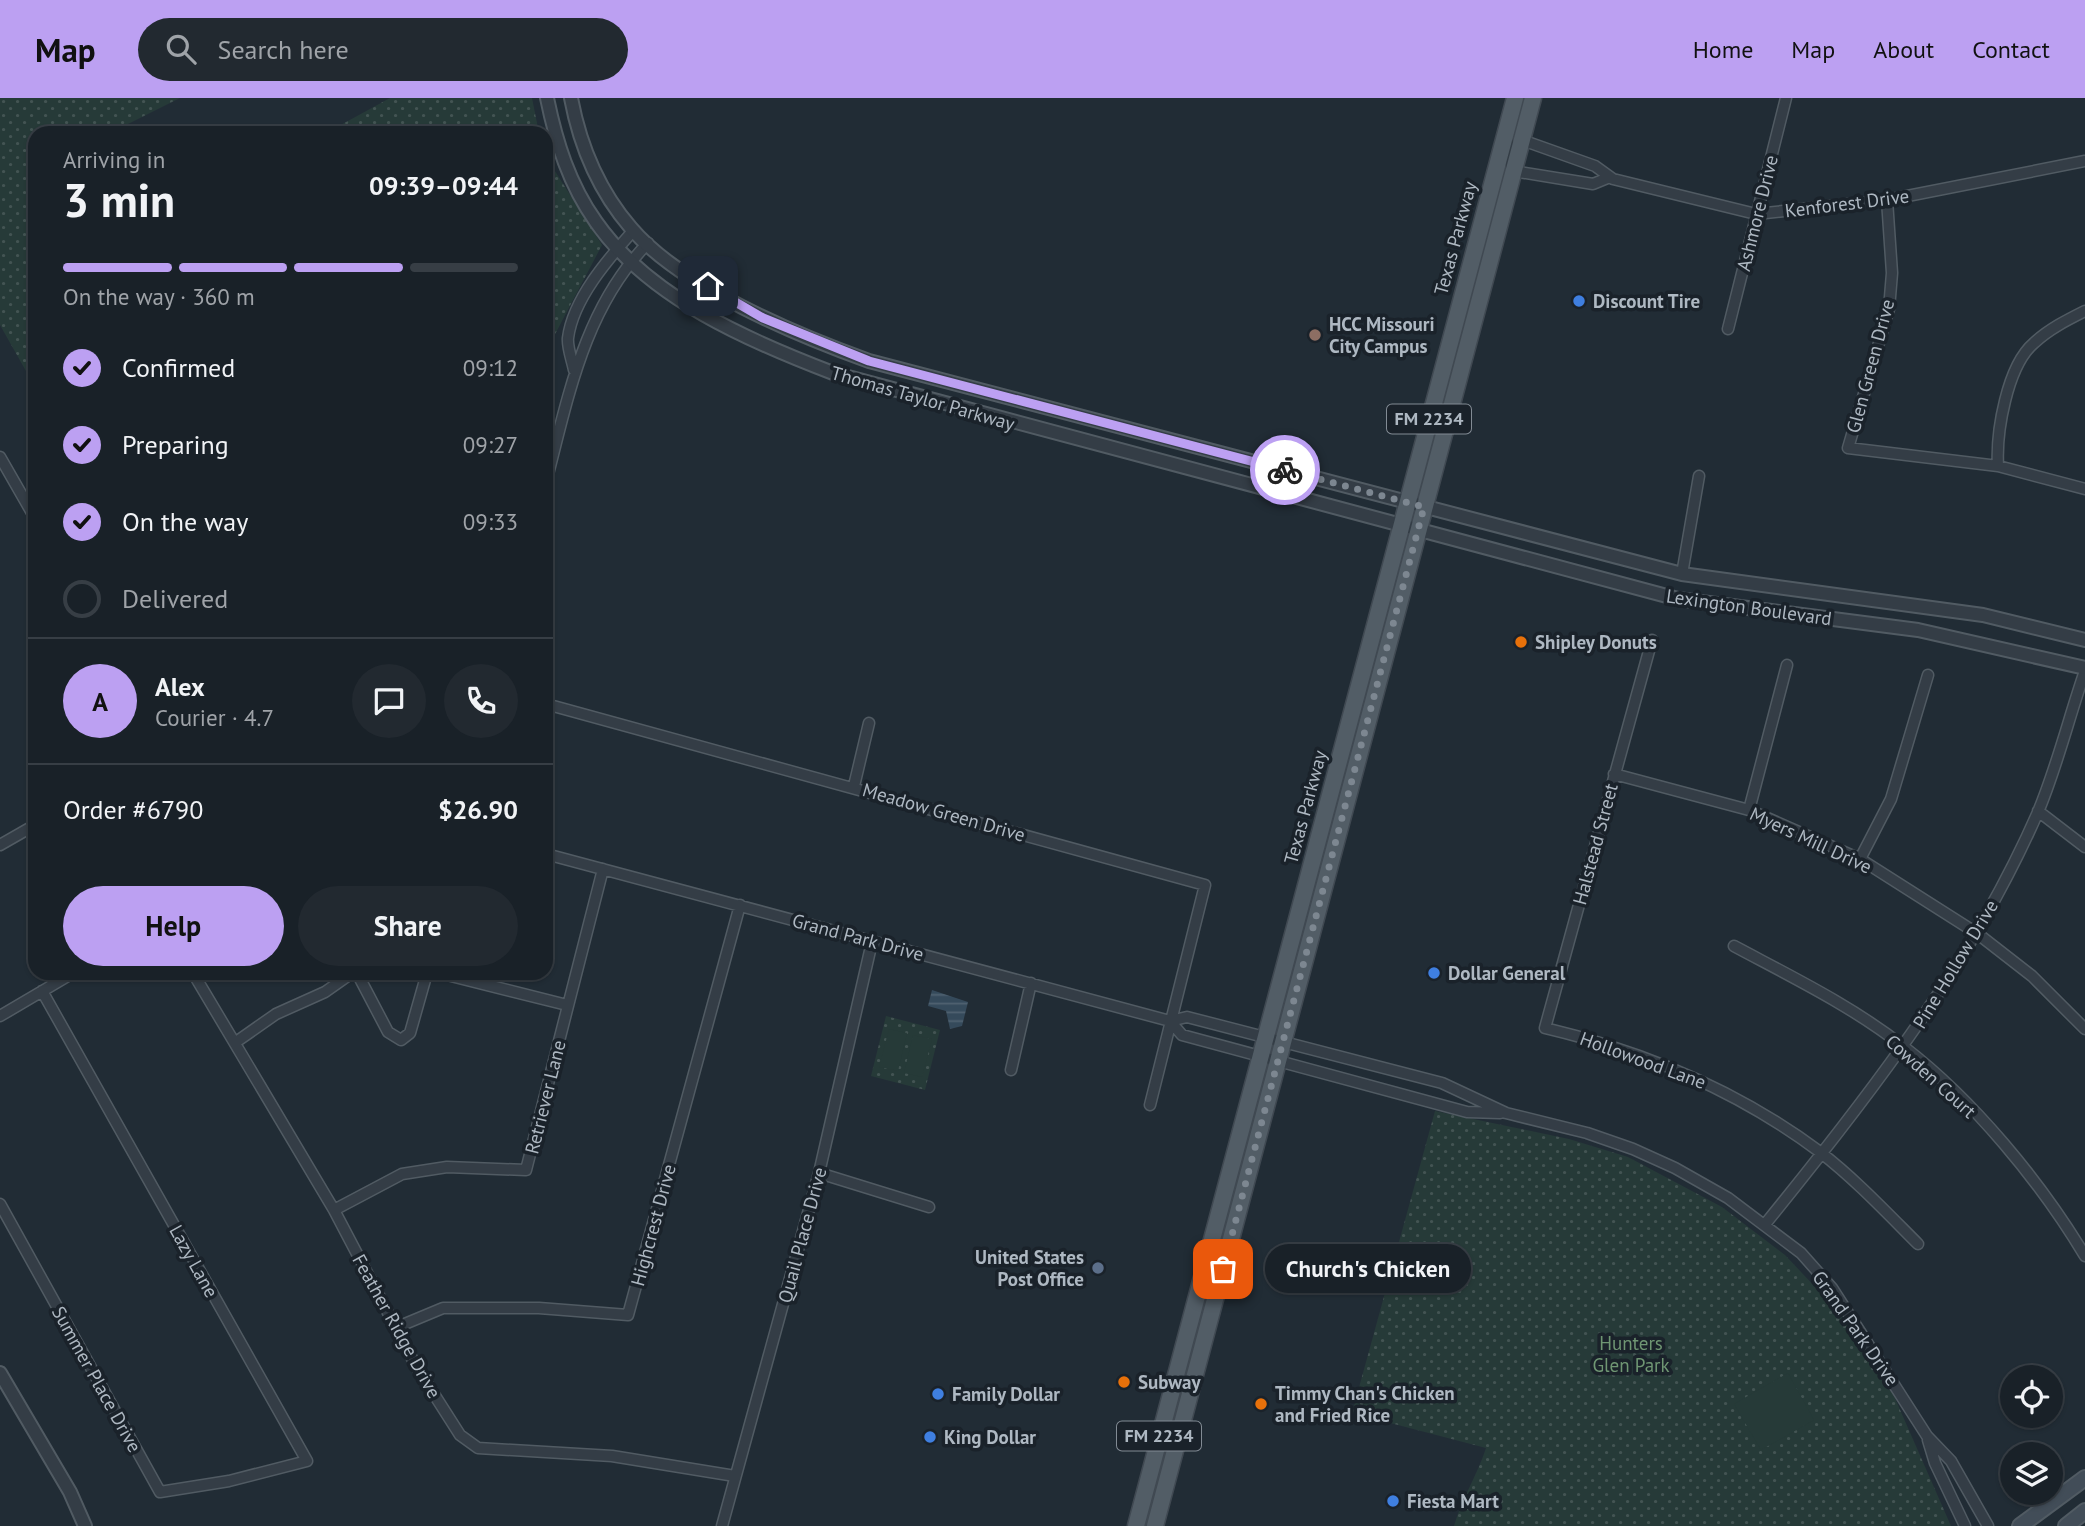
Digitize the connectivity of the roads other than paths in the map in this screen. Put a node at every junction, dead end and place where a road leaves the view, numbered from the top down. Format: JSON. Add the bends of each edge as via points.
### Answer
{"nodes":[{"id":1,"x":547,"y":98,"type":"edge"},
{"id":2,"x":571,"y":98,"type":"edge"},
{"id":3,"x":1515,"y":98,"type":"edge"},
{"id":4,"x":1533,"y":98,"type":"edge"},
{"id":5,"x":1786,"y":98,"type":"edge"},
{"id":6,"x":1504,"y":135,"type":"junction"},
{"id":7,"x":1522,"y":140,"type":"junction"},
{"id":8,"x":2085,"y":161,"type":"edge"},
{"id":9,"x":1513,"y":171,"type":"junction"},
{"id":10,"x":1609,"y":177,"type":"junction"},
{"id":11,"x":1887,"y":200,"type":"junction"},
{"id":12,"x":1756,"y":214,"type":"junction"},
{"id":13,"x":633,"y":231,"type":"junction"},
{"id":14,"x":648,"y":243,"type":"junction"},
{"id":15,"x":618,"y":247,"type":"junction"},
{"id":16,"x":632,"y":262,"type":"junction"},
{"id":17,"x":2085,"y":311,"type":"edge"},
{"id":18,"x":1728,"y":329,"type":"dead end"},
{"id":19,"x":574,"y":371,"type":"junction"},
{"id":20,"x":553,"y":453,"type":"edge"},
{"id":21,"x":1229,"y":456,"type":"junction"},
{"id":22,"x":0,"y":457,"type":"edge"},
{"id":23,"x":1998,"y":466,"type":"junction"},
{"id":24,"x":1699,"y":476,"type":"dead end"},
{"id":25,"x":1222,"y":479,"type":"junction"},
{"id":26,"x":2085,"y":489,"type":"edge"},
{"id":27,"x":1407,"y":502,"type":"junction"},
{"id":28,"x":28,"y":507,"type":"edge"},
{"id":29,"x":1424,"y":507,"type":"junction"},
{"id":30,"x":1401,"y":525,"type":"junction"},
{"id":31,"x":1418,"y":529,"type":"junction"},
{"id":32,"x":1642,"y":564,"type":"junction"},
{"id":33,"x":1682,"y":574,"type":"junction"},
{"id":34,"x":1637,"y":589,"type":"junction"},
{"id":35,"x":1870,"y":600,"type":"junction"},
{"id":36,"x":1867,"y":623,"type":"junction"},
{"id":37,"x":2085,"y":639,"type":"edge"},
{"id":38,"x":1652,"y":640,"type":"dead end"},
{"id":39,"x":1787,"y":665,"type":"dead end"},
{"id":40,"x":2085,"y":669,"type":"edge"},
{"id":41,"x":1928,"y":675,"type":"dead end"},
{"id":42,"x":553,"y":707,"type":"edge"},
{"id":43,"x":869,"y":723,"type":"dead end"},
{"id":44,"x":1614,"y":774,"type":"junction"},
{"id":45,"x":854,"y":786,"type":"junction"},
{"id":46,"x":1749,"y":810,"type":"junction"},
{"id":47,"x":2038,"y":811,"type":"junction"},
{"id":48,"x":1324,"y":815,"type":"junction"},
{"id":49,"x":1342,"y":820,"type":"junction"},
{"id":50,"x":28,"y":829,"type":"edge"},
{"id":51,"x":0,"y":845,"type":"edge"},
{"id":52,"x":2085,"y":848,"type":"edge"},
{"id":53,"x":553,"y":856,"type":"edge"},
{"id":54,"x":1860,"y":859,"type":"junction"},
{"id":55,"x":603,"y":869,"type":"junction"},
{"id":56,"x":740,"y":905,"type":"junction"},
{"id":57,"x":1978,"y":934,"type":"junction"},
{"id":58,"x":872,"y":942,"type":"junction"},
{"id":59,"x":1734,"y":946,"type":"dead end"},
{"id":60,"x":61,"y":980,"type":"edge"},
{"id":61,"x":198,"y":980,"type":"edge"},
{"id":62,"x":344,"y":980,"type":"edge"},
{"id":63,"x":359,"y":980,"type":"edge"},
{"id":64,"x":425,"y":980,"type":"edge"},
{"id":65,"x":467,"y":980,"type":"edge"},
{"id":66,"x":1031,"y":983,"type":"junction"},
{"id":67,"x":42,"y":991,"type":"junction"},
{"id":68,"x":567,"y":1005,"type":"junction"},
{"id":69,"x":0,"y":1016,"type":"edge"},
{"id":70,"x":1170,"y":1021,"type":"junction"},
{"id":71,"x":2085,"y":1029,"type":"edge"},
{"id":72,"x":1565,"y":1032,"type":"joint"},
{"id":73,"x":1265,"y":1038,"type":"junction"},
{"id":74,"x":236,"y":1042,"type":"junction"},
{"id":75,"x":1283,"y":1042,"type":"junction"},
{"id":76,"x":1905,"y":1047,"type":"junction"},
{"id":77,"x":1260,"y":1057,"type":"junction"},
{"id":78,"x":1278,"y":1062,"type":"junction"},
{"id":79,"x":1011,"y":1070,"type":"dead end"},
{"id":80,"x":1150,"y":1105,"type":"dead end"},
{"id":81,"x":1506,"y":1113,"type":"junction"},
{"id":82,"x":1822,"y":1154,"type":"junction"},
{"id":83,"x":819,"y":1173,"type":"junction"},
{"id":84,"x":0,"y":1204,"type":"edge"},
{"id":85,"x":929,"y":1207,"type":"dead end"},
{"id":86,"x":334,"y":1210,"type":"junction"},
{"id":87,"x":1766,"y":1223,"type":"junction"},
{"id":88,"x":1213,"y":1234,"type":"junction"},
{"id":89,"x":1918,"y":1244,"type":"dead end"},
{"id":90,"x":2085,"y":1256,"type":"edge"},
{"id":91,"x":1223,"y":1269,"type":"junction"},
{"id":92,"x":396,"y":1328,"type":"junction"},
{"id":93,"x":0,"y":1373,"type":"edge"},
{"id":94,"x":1176,"y":1373,"type":"junction"},
{"id":95,"x":1185,"y":1414,"type":"junction"},
{"id":96,"x":1927,"y":1436,"type":"junction"},
{"id":97,"x":736,"y":1476,"type":"junction"},
{"id":98,"x":2085,"y":1478,"type":"edge"},
{"id":99,"x":229,"y":1481,"type":"joint"},
{"id":100,"x":2085,"y":1511,"type":"edge"},
{"id":101,"x":85,"y":1526,"type":"edge"},
{"id":102,"x":722,"y":1526,"type":"edge"},
{"id":103,"x":1136,"y":1526,"type":"edge"},
{"id":104,"x":1155,"y":1526,"type":"edge"},
{"id":105,"x":1965,"y":1526,"type":"edge"},
{"id":106,"x":1989,"y":1526,"type":"edge"},
{"id":107,"x":2020,"y":1526,"type":"edge"},
{"id":108,"x":2066,"y":1526,"type":"edge"}],
"edges":[{"from":1,"to":15,"type":"street","name":"Thomas Taylor Parkway","via":[[559,151],[573,182],[596,222]]},
{"from":2,"to":13,"type":"street","name":"Thomas Taylor Parkway","via":[[597,178]]},
{"from":3,"to":6,"type":"main road","name":"Texas Parkway","number":"FM 2234"},
{"from":4,"to":7,"type":"main road","name":"Texas Parkway","number":"FM 2234"},
{"from":5,"to":12,"type":"street","name":"Ashmore Drive"},
{"from":6,"to":9,"type":"street","via":[[1511,145]]},
{"from":6,"to":27,"type":"main road","name":"Texas Parkway","number":"FM 2234"},
{"from":7,"to":9,"type":"main road","name":"Texas Parkway","number":"FM 2234"},
{"from":7,"to":10,"type":"street","name":"Kenforest Drive","via":[[1595,166]]},
{"from":8,"to":11,"type":"street","name":"Kenforest Drive"},
{"from":9,"to":10,"type":"street","name":"Kenforest Drive","via":[[1593,184]]},
{"from":9,"to":29,"type":"main road","name":"Texas Parkway","number":"FM 2234"},
{"from":10,"to":12,"type":"street","name":"Kenforest Drive"},
{"from":11,"to":12,"type":"street","name":"Kenforest Drive"},
{"from":11,"to":23,"type":"street","name":"Glen Green Drive","via":[[1892,273],[1889,309],[1848,447]]},
{"from":12,"to":18,"type":"street","name":"Ashmore Drive"},
{"from":13,"to":14,"type":"street","name":"Thomas Taylor Parkway"},
{"from":13,"to":15,"type":"street"},
{"from":14,"to":16,"type":"street"},
{"from":14,"to":21,"type":"street","name":"Thomas Taylor Parkway","via":[[763,318],[841,351]]},
{"from":15,"to":16,"type":"street","name":"Thomas Taylor Parkway"},
{"from":15,"to":19,"type":"street","via":[[577,310],[568,339]]},
{"from":16,"to":19,"type":"street","via":[[610,292]]},
{"from":16,"to":25,"type":"street","name":"Thomas Taylor Parkway","via":[[711,317],[833,373]]},
{"from":17,"to":23,"type":"street","via":[[2032,344],[2014,373],[1996,440]]},
{"from":19,"to":20,"type":"street"},
{"from":21,"to":25,"type":"street"},
{"from":21,"to":27,"type":"street","name":"Thomas Taylor Parkway"},
{"from":22,"to":28,"type":"street"},
{"from":23,"to":26,"type":"street"},
{"from":24,"to":33,"type":"street"},
{"from":25,"to":30,"type":"street","name":"Thomas Taylor Parkway"},
{"from":27,"to":29,"type":"street","name":"Thomas Taylor Parkway"},
{"from":27,"to":30,"type":"main road","name":"Texas Parkway","number":"FM 2234"},
{"from":29,"to":31,"type":"main road","name":"Texas Parkway","number":"FM 2234"},
{"from":29,"to":32,"type":"street","name":"Lexington Boulevard"},
{"from":30,"to":31,"type":"street","name":"Thomas Taylor Parkway"},
{"from":30,"to":48,"type":"main road","name":"Texas Parkway","number":"FM 2234"},
{"from":31,"to":34,"type":"street","name":"Lexington Boulevard"},
{"from":31,"to":49,"type":"main road","name":"Texas Parkway","number":"FM 2234"},
{"from":32,"to":33,"type":"street","name":"Lexington Boulevard"},
{"from":32,"to":34,"type":"street"},
{"from":33,"to":35,"type":"street","name":"Lexington Boulevard"},
{"from":34,"to":36,"type":"street","name":"Lexington Boulevard","via":[[1678,599]]},
{"from":35,"to":36,"type":"street"},
{"from":35,"to":37,"type":"street","name":"Lexington Boulevard","via":[[1983,615]]},
{"from":36,"to":40,"type":"street","name":"Lexington Boulevard","via":[[1918,630]]},
{"from":38,"to":44,"type":"street","name":"Halstead Street"},
{"from":39,"to":46,"type":"street"},
{"from":40,"to":47,"type":"street","name":"Pine Hollow Drive"},
{"from":41,"to":54,"type":"street","via":[[1891,799]]},
{"from":42,"to":45,"type":"street","name":"Meadow Green Drive"},
{"from":43,"to":45,"type":"street"},
{"from":44,"to":46,"type":"street","name":"Myers Mill Drive"},
{"from":44,"to":72,"type":"street","name":"Halstead Street","via":[[1545,1028]]},
{"from":45,"to":70,"type":"street","name":"Meadow Green Drive","via":[[1205,885]]},
{"from":46,"to":54,"type":"street","name":"Myers Mill Drive"},
{"from":47,"to":52,"type":"street"},
{"from":47,"to":57,"type":"street","name":"Pine Hollow Drive"},
{"from":48,"to":49,"type":"main road"},
{"from":48,"to":73,"type":"main road","name":"Texas Parkway","number":"FM 2234"},
{"from":49,"to":75,"type":"main road","name":"Texas Parkway","number":"FM 2234"},
{"from":50,"to":51,"type":"street"},
{"from":53,"to":55,"type":"street","name":"Grand Park Drive"},
{"from":54,"to":57,"type":"street","name":"Myers Mill Drive"},
{"from":55,"to":56,"type":"street","name":"Grand Park Drive"},
{"from":55,"to":68,"type":"street","name":"Retriever Lane"},
{"from":56,"to":58,"type":"street","name":"Grand Park Drive"},
{"from":56,"to":92,"type":"street","name":"Highcrest Drive","via":[[628,1315],[539,1308],[443,1308]]},
{"from":57,"to":71,"type":"street","name":"Myers Mill Drive","via":[[2032,976]]},
{"from":57,"to":76,"type":"street","name":"Pine Hollow Drive"},
{"from":58,"to":66,"type":"street","name":"Grand Park Drive"},
{"from":58,"to":83,"type":"street","name":"Quail Place Drive"},
{"from":59,"to":76,"type":"street","name":"Cowden Court","via":[[1845,1006]]},
{"from":60,"to":67,"type":"street"},
{"from":61,"to":74,"type":"street","name":"Feather Ridge Drive"},
{"from":62,"to":74,"type":"street","via":[[276,1014]]},
{"from":63,"to":64,"type":"street","via":[[388,1032],[401,1040],[410,1033]]},
{"from":65,"to":68,"type":"street"},
{"from":66,"to":70,"type":"street","name":"Grand Park Drive"},
{"from":66,"to":79,"type":"street"},
{"from":67,"to":69,"type":"street"},
{"from":67,"to":99,"type":"street","name":"Lazy Lane","via":[[307,1461]]},
{"from":68,"to":86,"type":"street","name":"Retriever Lane","via":[[526,1170],[457,1167],[402,1174]]},
{"from":70,"to":73,"type":"street","name":"Grand Park Drive","via":[[1187,1017]]},
{"from":70,"to":77,"type":"street","name":"Grand Park Drive","via":[[1182,1035]]},
{"from":70,"to":80,"type":"street"},
{"from":72,"to":82,"type":"street","name":"Hollowood Lane","via":[[1676,1068],[1734,1096]]},
{"from":73,"to":75,"type":"street","name":"Grand Park Drive"},
{"from":73,"to":77,"type":"main road","name":"Texas Parkway","number":"FM 2234"},
{"from":74,"to":86,"type":"street","name":"Feather Ridge Drive"},
{"from":75,"to":78,"type":"main road","name":"Texas Parkway","number":"FM 2234"},
{"from":75,"to":81,"type":"street","name":"Grand Park Drive","via":[[1442,1083]]},
{"from":76,"to":82,"type":"street","name":"Pine Hollow Drive"},
{"from":76,"to":90,"type":"street","name":"Cowden Court","via":[[1960,1098],[2029,1176]]},
{"from":77,"to":78,"type":"street","name":"Grand Park Drive"},
{"from":77,"to":88,"type":"main road","name":"Texas Parkway","number":"FM 2234"},
{"from":78,"to":81,"type":"street","name":"Grand Park Drive","via":[[1467,1112]]},
{"from":78,"to":91,"type":"main road","name":"Texas Parkway","number":"FM 2234"},
{"from":81,"to":87,"type":"street","name":"Grand Park Drive","via":[[1633,1149],[1675,1168]]},
{"from":82,"to":87,"type":"street","name":"Pine Hollow Drive"},
{"from":82,"to":89,"type":"street","name":"Hollowood Lane"},
{"from":83,"to":85,"type":"street"},
{"from":83,"to":97,"type":"street","name":"Quail Place Drive"},
{"from":84,"to":99,"type":"street","name":"Summer Place Drive","via":[[160,1492]]},
{"from":86,"to":92,"type":"street","name":"Feather Ridge Drive"},
{"from":87,"to":96,"type":"street","name":"Grand Park Drive","via":[[1832,1288]]},
{"from":88,"to":91,"type":"main road","via":[[1220,1243],[1216,1260]]},
{"from":88,"to":94,"type":"main road","name":"Texas Parkway","number":"FM 2234"},
{"from":91,"to":95,"type":"main road","name":"Texas Parkway","number":"FM 2234"},
{"from":92,"to":97,"type":"street","name":"Feather Ridge Drive","via":[[460,1435],[478,1448],[612,1455]]},
{"from":93,"to":101,"type":"street"},
{"from":94,"to":95,"type":"main road","via":[[1181,1387],[1177,1401]]},
{"from":94,"to":103,"type":"main road","name":"Texas Parkway","number":"FM 2234"},
{"from":95,"to":104,"type":"main road","name":"Texas Parkway","number":"FM 2234"},
{"from":96,"to":105,"type":"street","name":"Grand Park Drive"},
{"from":96,"to":106,"type":"street","name":"Grand Park Drive","via":[[1951,1461]]},
{"from":97,"to":102,"type":"street","name":"Quail Place Drive"},
{"from":98,"to":107,"type":"main road"},
{"from":100,"to":108,"type":"main road"}]}
